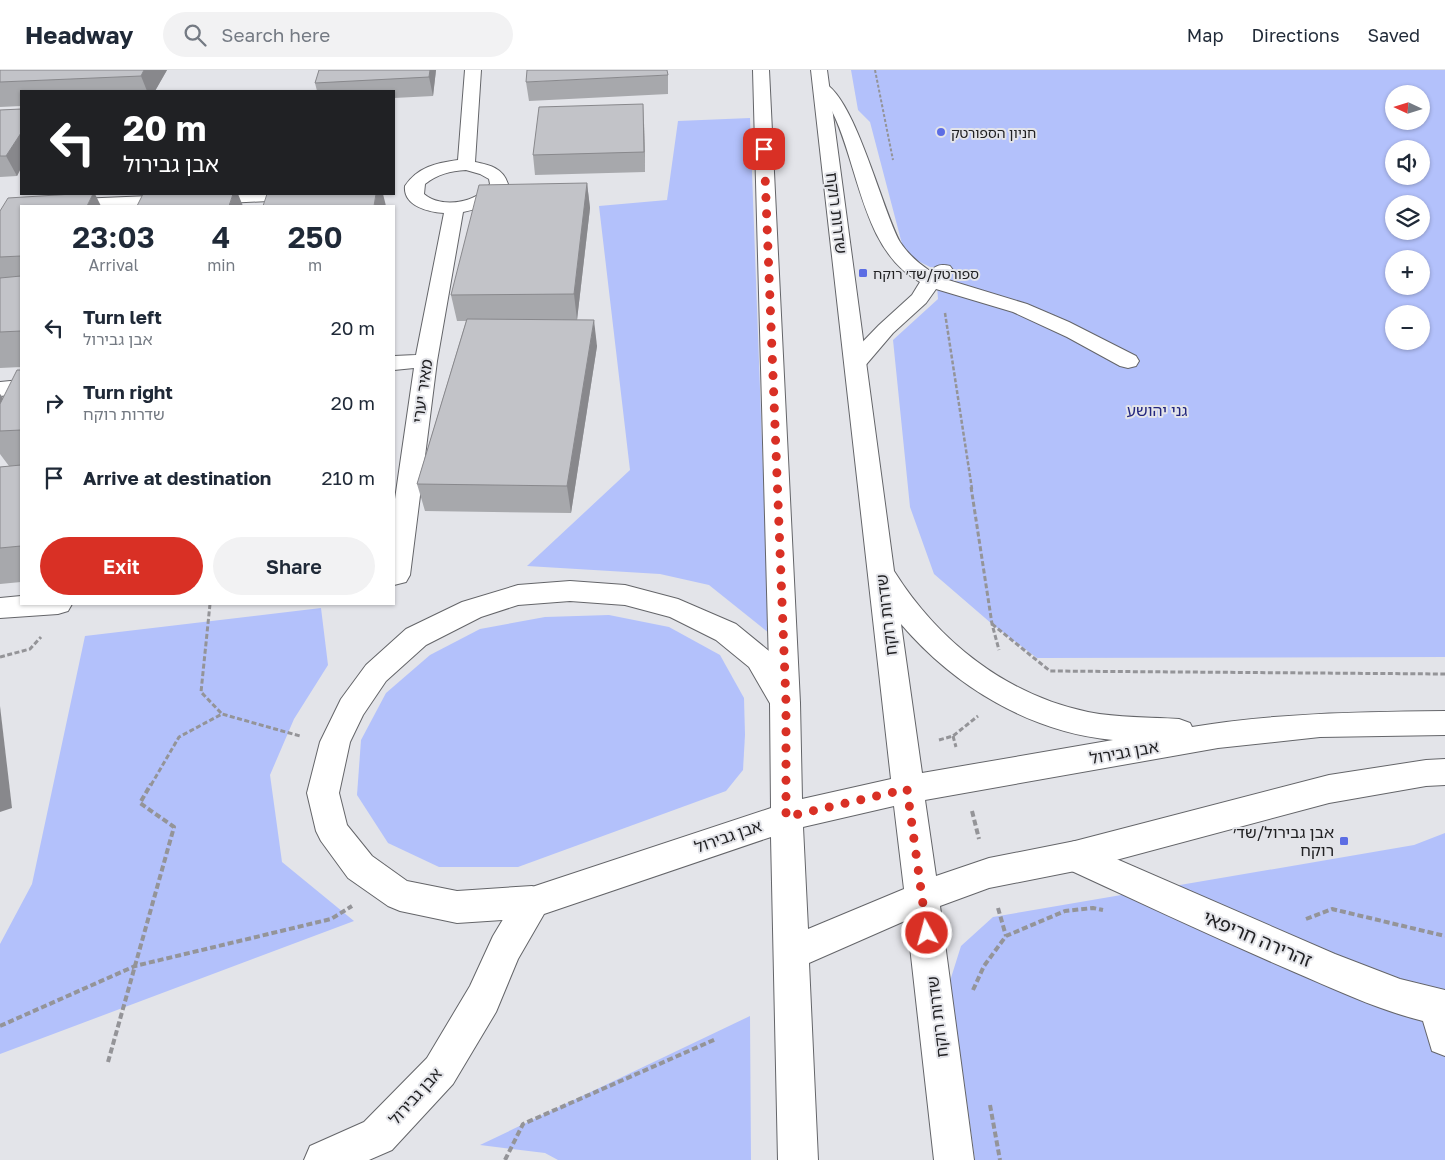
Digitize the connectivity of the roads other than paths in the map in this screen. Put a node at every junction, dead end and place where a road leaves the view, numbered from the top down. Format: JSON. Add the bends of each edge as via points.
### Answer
{"nodes":[{"id":1,"x":473,"y":70,"type":"edge"},
{"id":2,"x":761,"y":70,"type":"edge"},
{"id":3,"x":820,"y":78,"type":"edge"},
{"id":4,"x":466,"y":165,"type":"junction"},
{"id":5,"x":413,"y":189,"type":"junction"},
{"id":6,"x":395,"y":190,"type":"edge"},
{"id":7,"x":288,"y":195,"type":"edge"},
{"id":8,"x":75,"y":205,"type":"edge"},
{"id":9,"x":454,"y":208,"type":"junction"},
{"id":10,"x":942,"y":280,"type":"junction"},
{"id":11,"x":426,"y":361,"type":"junction"},
{"id":12,"x":1128,"y":361,"type":"dead end"},
{"id":13,"x":856,"y":362,"type":"junction"},
{"id":14,"x":395,"y":363,"type":"edge"},
{"id":15,"x":20,"y":387,"type":"edge"},
{"id":16,"x":0,"y":389,"type":"edge"},
{"id":17,"x":881,"y":573,"type":"junction"},
{"id":18,"x":396,"y":575,"type":"edge"},
{"id":19,"x":44,"y":605,"type":"edge"},
{"id":20,"x":0,"y":608,"type":"edge"},
{"id":21,"x":786,"y":702,"type":"junction"},
{"id":22,"x":1445,"y":723,"type":"edge"},
{"id":23,"x":1218,"y":735,"type":"junction"},
{"id":24,"x":1445,"y":772,"type":"edge"},
{"id":25,"x":907,"y":789,"type":"junction"},
{"id":26,"x":786,"y":817,"type":"junction"},
{"id":27,"x":1075,"y":856,"type":"junction"},
{"id":28,"x":922,"y":897,"type":"junction"},
{"id":29,"x":532,"y":902,"type":"junction"},
{"id":30,"x":791,"y":954,"type":"junction"},
{"id":31,"x":1443,"y":1017,"type":"edge"},
{"id":32,"x":324,"y":1160,"type":"edge"},
{"id":33,"x":798,"y":1160,"type":"edge"},
{"id":34,"x":954,"y":1160,"type":"edge"}],
"edges":[{"from":1,"to":4,"type":"main road"},
{"from":2,"to":21,"type":"main road"},
{"from":3,"to":10,"type":"main road","via":[[839,108],[862,163],[873,204],[901,257],[920,276]]},
{"from":3,"to":13,"type":"main road","name":"שדרות רוקח"},
{"from":4,"to":5,"type":"main road","via":[[425,174]]},
{"from":4,"to":9,"type":"main road","via":[[489,170],[499,182],[498,189],[481,202]]},
{"from":5,"to":6,"type":"main road"},
{"from":5,"to":9,"type":"main road","via":[[420,201],[440,208]]},
{"from":7,"to":8,"type":"main road"},
{"from":9,"to":11,"type":"main road","name":"מאיר יערי"},
{"from":10,"to":12,"type":"main road","via":[[1053,322]]},
{"from":10,"to":13,"type":"main road","via":[[886,329]]},
{"from":11,"to":14,"type":"main road"},
{"from":11,"to":18,"type":"main road","name":"מאיר יערי"},
{"from":13,"to":17,"type":"main road","name":"שדרות רוקח"},
{"from":15,"to":16,"type":"main road"},
{"from":17,"to":23,"type":"main road","via":[[907,612],[943,652],[1002,694],[1039,710],[1089,724]]},
{"from":17,"to":25,"type":"main road","name":"שדרות רוקח"},
{"from":19,"to":20,"type":"main road"},
{"from":21,"to":26,"type":"main road"},
{"from":21,"to":29,"type":"main road","via":[[759,659],[726,632],[678,609],[625,595],[570,591],[518,595],[472,609],[416,637],[376,673],[351,708],[335,742],[323,793],[332,831],[360,867],[400,895],[457,907]]},
{"from":22,"to":23,"type":"main road","name":"אבן גבירול","via":[[1320,725]]},
{"from":23,"to":25,"type":"main road","name":"אבן גבירול"},
{"from":24,"to":27,"type":"main road","via":[[1329,788]]},
{"from":25,"to":26,"type":"main road","name":"אבן גבירול"},
{"from":25,"to":28,"type":"main road","name":"שדרות רוקח"},
{"from":26,"to":29,"type":"main road","name":"אבן גבירול"},
{"from":26,"to":30,"type":"main road"},
{"from":27,"to":28,"type":"main road","via":[[989,873]]},
{"from":27,"to":31,"type":"main road","name":"זהרירה חריפאי","via":[[1283,950]]},
{"from":28,"to":30,"type":"main road"},
{"from":28,"to":34,"type":"main road","name":"שדרות רוקח"},
{"from":29,"to":32,"type":"main road","name":"אבן גבירול","via":[[505,948],[483,999],[440,1071],[378,1136]]},
{"from":30,"to":33,"type":"main road"}]}
